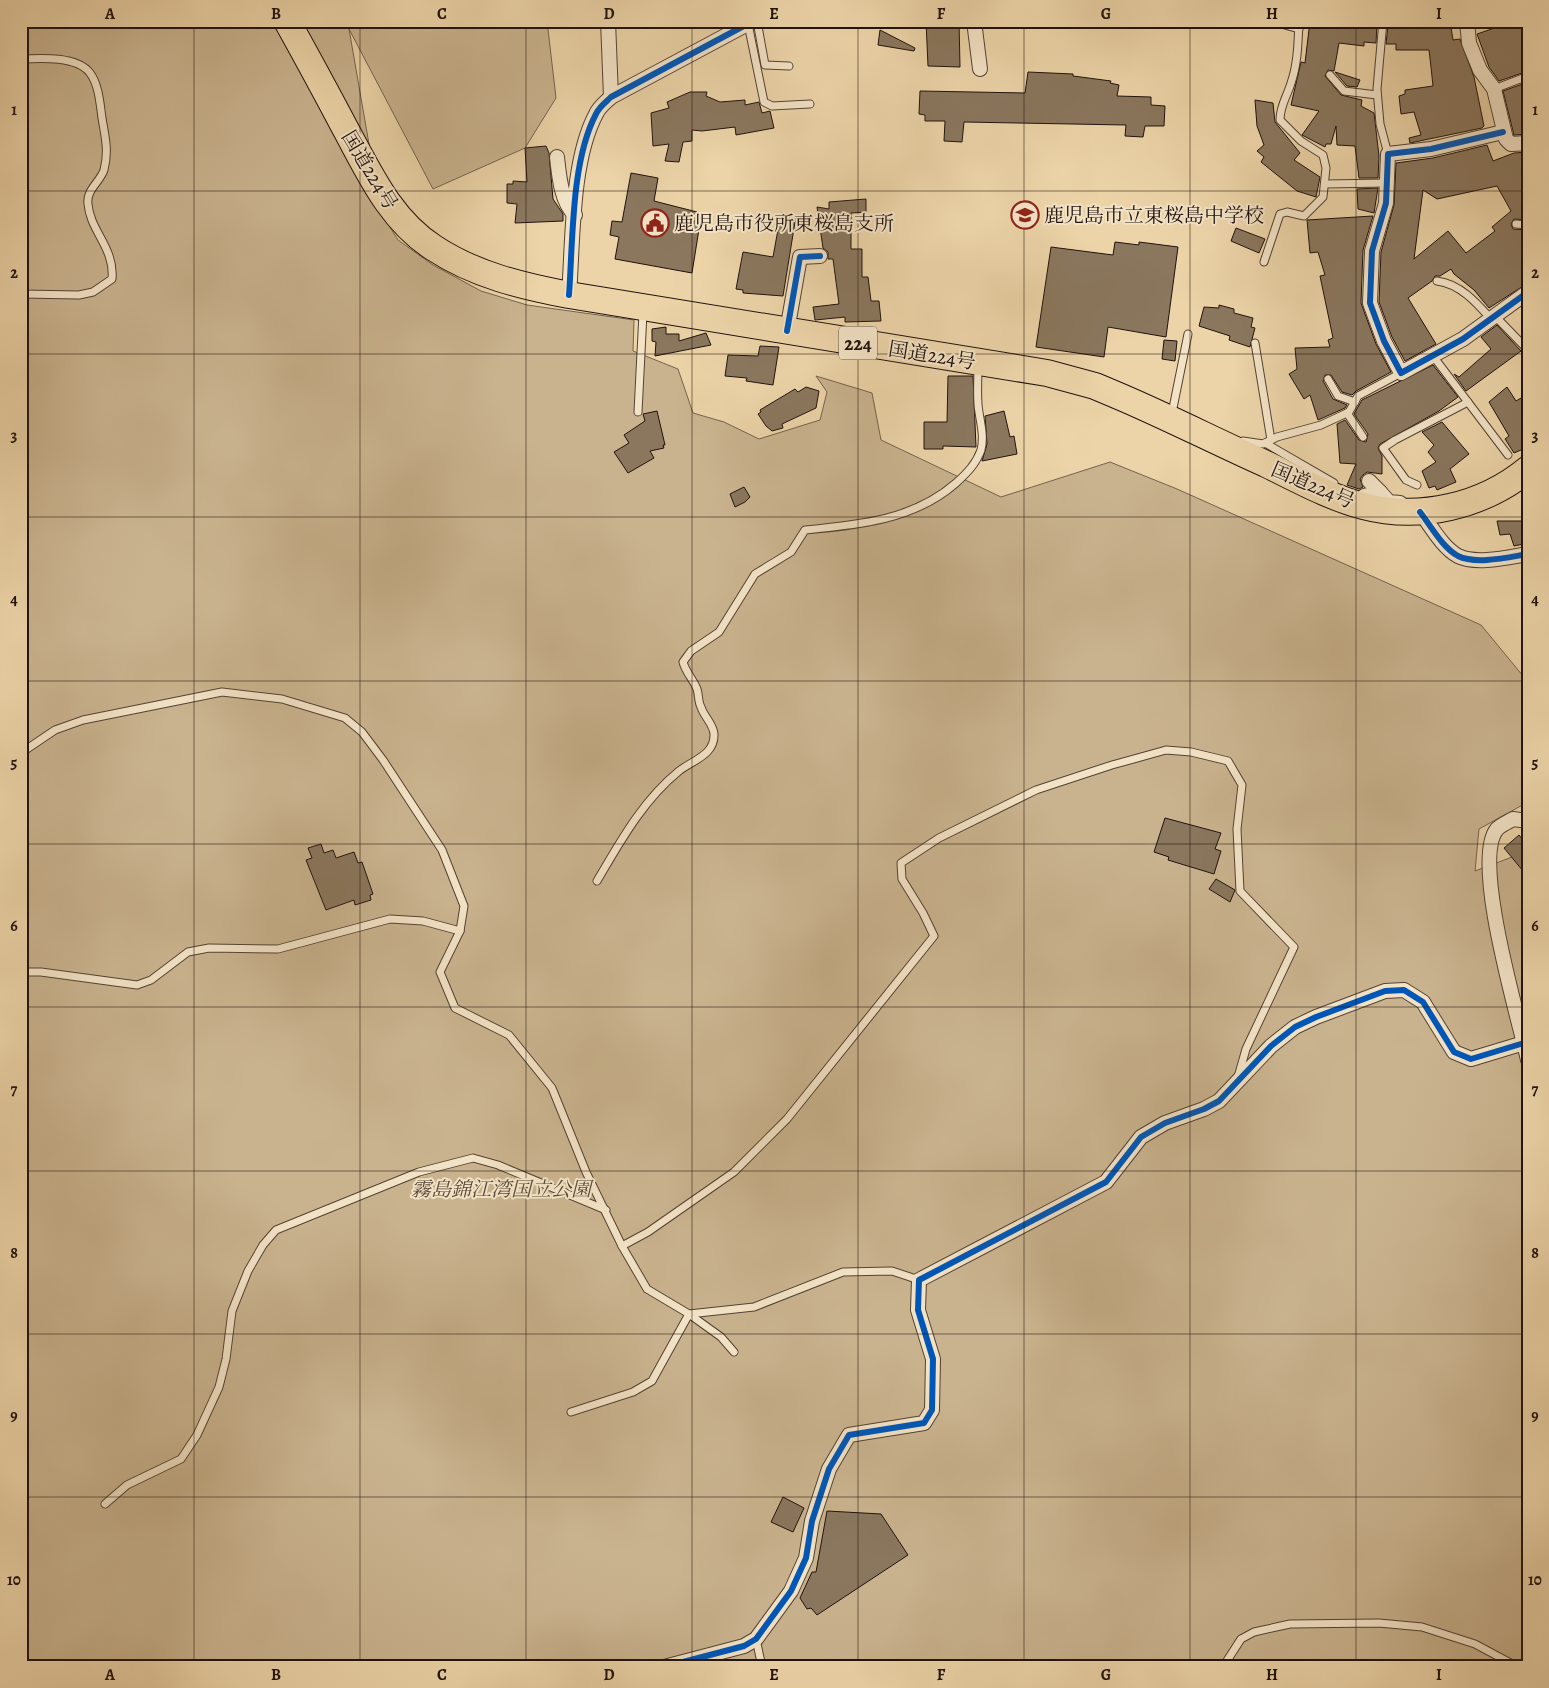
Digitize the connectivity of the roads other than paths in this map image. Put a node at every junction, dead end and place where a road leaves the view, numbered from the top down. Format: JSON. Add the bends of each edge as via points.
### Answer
{"nodes":[{"id":1,"x":287,"y":21,"type":"edge"},
{"id":2,"x":608,"y":21,"type":"edge"},
{"id":3,"x":974,"y":21,"type":"edge"},
{"id":4,"x":1271,"y":21,"type":"edge"},
{"id":5,"x":1383,"y":21,"type":"edge"},
{"id":6,"x":1467,"y":21,"type":"edge"},
{"id":7,"x":753,"y":22,"type":"edge"},
{"id":8,"x":1299,"y":25,"type":"edge"},
{"id":9,"x":21,"y":59,"type":"edge"},
{"id":10,"x":789,"y":66,"type":"dead end"},
{"id":11,"x":980,"y":69,"type":"dead end"},
{"id":12,"x":1330,"y":75,"type":"dead end"},
{"id":13,"x":1528,"y":76,"type":"edge"},
{"id":14,"x":1494,"y":89,"type":"junction"},
{"id":15,"x":1377,"y":95,"type":"junction"},
{"id":16,"x":611,"y":97,"type":"junction"},
{"id":17,"x":810,"y":104,"type":"dead end"},
{"id":18,"x":1503,"y":132,"type":"junction"},
{"id":19,"x":1528,"y":143,"type":"edge"},
{"id":20,"x":1388,"y":154,"type":"junction"},
{"id":21,"x":557,"y":157,"type":"dead end"},
{"id":22,"x":1386,"y":183,"type":"junction"},
{"id":23,"x":1325,"y":184,"type":"junction"},
{"id":24,"x":575,"y":215,"type":"junction"},
{"id":25,"x":1516,"y":224,"type":"dead end"},
{"id":26,"x":1528,"y":225,"type":"edge"},
{"id":27,"x":820,"y":256,"type":"dead end"},
{"id":28,"x":1264,"y":262,"type":"dead end"},
{"id":29,"x":1437,"y":281,"type":"dead end"},
{"id":30,"x":1528,"y":292,"type":"edge"},
{"id":31,"x":21,"y":294,"type":"edge"},
{"id":32,"x":569,"y":295,"type":"junction"},
{"id":33,"x":644,"y":307,"type":"junction"},
{"id":34,"x":1493,"y":317,"type":"junction"},
{"id":35,"x":787,"y":331,"type":"junction"},
{"id":36,"x":1188,"y":334,"type":"dead end"},
{"id":37,"x":1255,"y":343,"type":"dead end"},
{"id":38,"x":1528,"y":350,"type":"edge"},
{"id":39,"x":1433,"y":356,"type":"junction"},
{"id":40,"x":978,"y":363,"type":"junction"},
{"id":41,"x":1401,"y":373,"type":"junction"},
{"id":42,"x":1328,"y":380,"type":"dead end"},
{"id":43,"x":1355,"y":402,"type":"junction"},
{"id":44,"x":1468,"y":402,"type":"junction"},
{"id":45,"x":638,"y":412,"type":"dead end"},
{"id":46,"x":1347,"y":413,"type":"junction"},
{"id":47,"x":1171,"y":419,"type":"junction"},
{"id":48,"x":1363,"y":437,"type":"dead end"},
{"id":49,"x":1215,"y":441,"type":"junction"},
{"id":50,"x":1268,"y":441,"type":"junction"},
{"id":51,"x":1518,"y":462,"type":"edge"},
{"id":52,"x":1369,"y":481,"type":"dead end"},
{"id":53,"x":1417,"y":485,"type":"dead end"},
{"id":54,"x":1380,"y":492,"type":"junction"},
{"id":55,"x":1364,"y":496,"type":"dead end"},
{"id":56,"x":1337,"y":498,"type":"junction"},
{"id":57,"x":1430,"y":511,"type":"junction"},
{"id":58,"x":1528,"y":554,"type":"edge"},
{"id":59,"x":21,"y":753,"type":"edge"},
{"id":60,"x":1528,"y":821,"type":"edge"},
{"id":61,"x":597,"y":881,"type":"dead end"},
{"id":62,"x":460,"y":931,"type":"junction"},
{"id":63,"x":21,"y":972,"type":"edge"},
{"id":64,"x":1524,"y":1043,"type":"junction"},
{"id":65,"x":1528,"y":1060,"type":"edge"},
{"id":66,"x":1236,"y":1084,"type":"junction"},
{"id":67,"x":606,"y":1210,"type":"junction"},
{"id":68,"x":622,"y":1246,"type":"junction"},
{"id":69,"x":919,"y":1280,"type":"junction"},
{"id":70,"x":689,"y":1314,"type":"junction"},
{"id":71,"x":734,"y":1352,"type":"dead end"},
{"id":72,"x":571,"y":1412,"type":"dead end"},
{"id":73,"x":105,"y":1504,"type":"dead end"},
{"id":74,"x":756,"y":1639,"type":"junction"},
{"id":75,"x":664,"y":1667,"type":"edge"},
{"id":76,"x":762,"y":1667,"type":"edge"},
{"id":77,"x":1223,"y":1667,"type":"edge"},
{"id":78,"x":1518,"y":1667,"type":"edge"}],
"edges":[{"from":1,"to":32,"type":"highway","name":"国道224号","number":"224","via":[[381,194],[402,221],[433,248],[459,262],[510,284]]},
{"from":2,"to":16,"type":"street"},
{"from":3,"to":11,"type":"street"},
{"from":4,"to":8,"type":"lane"},
{"from":5,"to":15,"type":"lane"},
{"from":6,"to":14,"type":"street","via":[[1469,43],[1480,70]]},
{"from":7,"to":10,"type":"lane","via":[[765,65]]},
{"from":7,"to":16,"type":"street"},
{"from":7,"to":17,"type":"lane","via":[[764,102],[772,106]]},
{"from":8,"to":23,"type":"lane","via":[[1299,49],[1291,83],[1280,107],[1280,120],[1301,141],[1323,155]]},
{"from":9,"to":31,"type":"lane","via":[[75,63],[90,73],[97,90],[108,148],[103,172],[87,203],[113,268],[112,279],[93,292],[79,295]]},
{"from":12,"to":15,"type":"lane","via":[[1344,91]]},
{"from":13,"to":14,"type":"lane"},
{"from":14,"to":18,"type":"street"},
{"from":15,"to":20,"type":"lane"},
{"from":16,"to":24,"type":"street","via":[[596,112],[585,140]]},
{"from":18,"to":19,"type":"street","via":[[1511,144]]},
{"from":18,"to":20,"type":"street","via":[[1431,149]]},
{"from":20,"to":22,"type":"street"},
{"from":21,"to":24,"type":"street","via":[[559,176],[570,210]]},
{"from":22,"to":23,"type":"lane"},
{"from":22,"to":41,"type":"street","via":[[1386,203],[1372,251],[1370,303],[1384,341]]},
{"from":23,"to":28,"type":"lane","via":[[1323,197],[1304,216],[1280,214]]},
{"from":24,"to":32,"type":"street"},
{"from":25,"to":26,"type":"lane"},
{"from":27,"to":35,"type":"street","via":[[800,257]]},
{"from":29,"to":34,"type":"lane","via":[[1450,283]]},
{"from":30,"to":34,"type":"street"},
{"from":32,"to":33,"type":"highway","name":"国道224号","number":"224"},
{"from":33,"to":35,"type":"highway","name":"国道224号","number":"224"},
{"from":33,"to":45,"type":"lane"},
{"from":34,"to":38,"type":"lane"},
{"from":34,"to":39,"type":"street"},
{"from":35,"to":40,"type":"highway","name":"国道224号","number":"224"},
{"from":36,"to":47,"type":"lane"},
{"from":37,"to":50,"type":"lane"},
{"from":39,"to":41,"type":"street"},
{"from":39,"to":44,"type":"lane"},
{"from":40,"to":47,"type":"highway","name":"国道224号","number":"224","via":[[1047,373],[1096,386]]},
{"from":40,"to":61,"type":"lane","via":[[982,430],[981,449],[973,467],[951,488],[926,504],[894,518],[857,526],[806,530],[791,552],[754,574],[719,632],[691,651],[683,662],[714,733],[712,748],[679,771],[646,804]]},
{"from":41,"to":43,"type":"lane","via":[[1358,396]]},
{"from":42,"to":43,"type":"lane","via":[[1338,396]]},
{"from":43,"to":46,"type":"lane"},
{"from":44,"to":51,"type":"lane"},
{"from":44,"to":53,"type":"lane","via":[[1383,448],[1406,480]]},
{"from":46,"to":48,"type":"lane"},
{"from":46,"to":50,"type":"lane","via":[[1321,425]]},
{"from":47,"to":49,"type":"highway","name":"国道224号","number":"224"},
{"from":49,"to":50,"type":"lane"},
{"from":49,"to":56,"type":"highway","name":"国道224号","number":"224"},
{"from":50,"to":56,"type":"lane","via":[[1335,484]]},
{"from":51,"to":57,"type":"highway","name":"国道224号","number":"224","via":[[1490,494],[1463,505]]},
{"from":52,"to":54,"type":"street"},
{"from":54,"to":55,"type":"street"},
{"from":54,"to":57,"type":"street","via":[[1389,502],[1425,500]]},
{"from":56,"to":57,"type":"highway","name":"国道224号","number":"224","via":[[1386,511]]},
{"from":57,"to":58,"type":"street","via":[[1443,543],[1459,556],[1490,560]]},
{"from":59,"to":62,"type":"lane","via":[[54,730],[83,720],[222,692],[282,699],[344,718],[362,732],[384,760],[442,850],[464,906]]},
{"from":60,"to":64,"type":"street","via":[[1513,819],[1496,830],[1490,850],[1496,932]]},
{"from":62,"to":63,"type":"lane","via":[[423,921],[390,919],[278,949],[209,948],[188,952],[151,980],[137,985]]},
{"from":62,"to":67,"type":"lane","via":[[440,972],[455,1008],[509,1035],[552,1088],[586,1172]]},
{"from":64,"to":65,"type":"street"},
{"from":64,"to":66,"type":"street","via":[[1471,1059],[1454,1052],[1423,1002],[1404,990],[1385,991],[1295,1027],[1271,1046]]},
{"from":66,"to":68,"type":"lane","via":[[1246,1049],[1294,947],[1240,891],[1236,829],[1242,785],[1228,761],[1166,750],[1036,790],[939,838],[901,863],[902,878],[934,936],[787,1119],[734,1172],[648,1232]]},
{"from":66,"to":69,"type":"street","via":[[1204,1110],[1165,1123],[1141,1137],[1106,1182]]},
{"from":67,"to":68,"type":"lane"},
{"from":67,"to":73,"type":"lane","via":[[498,1165],[473,1158],[419,1172],[276,1230],[262,1245],[232,1311],[219,1387],[197,1435],[181,1459],[127,1485]]},
{"from":68,"to":70,"type":"lane","via":[[647,1289]]},
{"from":69,"to":70,"type":"lane","via":[[892,1271],[843,1272],[754,1307]]},
{"from":69,"to":74,"type":"street","via":[[918,1310],[933,1359],[932,1410],[924,1423],[849,1435],[830,1469],[812,1521],[806,1558],[791,1591]]},
{"from":70,"to":71,"type":"lane","via":[[721,1337]]},
{"from":70,"to":72,"type":"lane","via":[[652,1380],[633,1392]]},
{"from":74,"to":75,"type":"street","via":[[744,1646]]},
{"from":74,"to":76,"type":"lane"},
{"from":77,"to":78,"type":"lane","via":[[1241,1639],[1254,1632],[1290,1624],[1379,1624],[1422,1627],[1475,1644]]}]}
